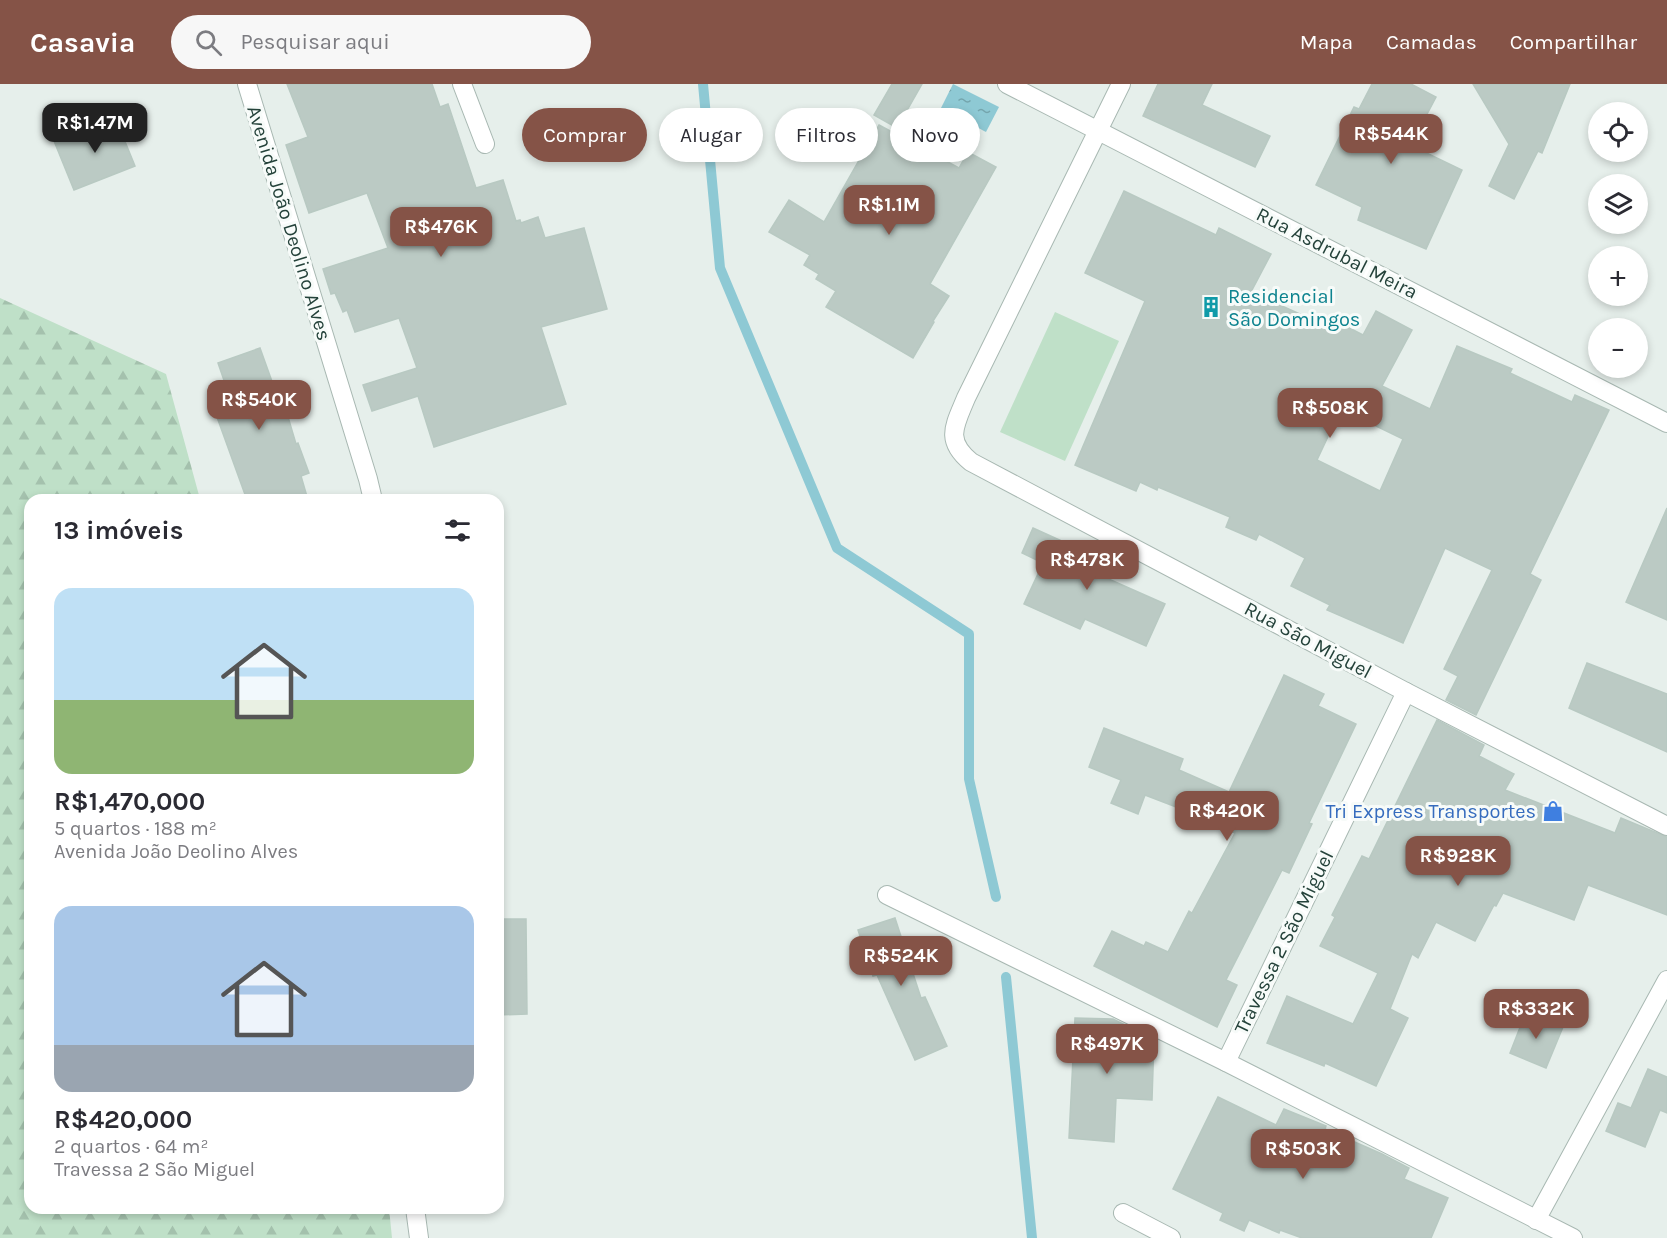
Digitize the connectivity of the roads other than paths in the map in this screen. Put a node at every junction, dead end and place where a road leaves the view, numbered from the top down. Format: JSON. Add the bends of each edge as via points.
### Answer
{"nodes":[{"id":1,"x":247,"y":84,"type":"edge"},
{"id":2,"x":462,"y":84,"type":"edge"},
{"id":3,"x":1007,"y":84,"type":"edge"},
{"id":4,"x":1121,"y":84,"type":"edge"},
{"id":5,"x":1098,"y":131,"type":"junction"},
{"id":6,"x":485,"y":144,"type":"dead end"},
{"id":7,"x":1667,"y":423,"type":"edge"},
{"id":8,"x":372,"y":494,"type":"edge"},
{"id":9,"x":1406,"y":692,"type":"junction"},
{"id":10,"x":1667,"y":826,"type":"edge"},
{"id":11,"x":887,"y":895,"type":"dead end"},
{"id":12,"x":1667,"y":980,"type":"edge"},
{"id":13,"x":1226,"y":1062,"type":"junction"},
{"id":14,"x":1123,"y":1213,"type":"dead end"},
{"id":15,"x":416,"y":1214,"type":"edge"},
{"id":16,"x":1536,"y":1220,"type":"junction"},
{"id":17,"x":419,"y":1238,"type":"edge"},
{"id":18,"x":1171,"y":1238,"type":"edge"},
{"id":19,"x":1574,"y":1238,"type":"edge"}],
"edges":[{"from":1,"to":8,"type":"street","name":"Avenida João Deolino Alves"},
{"from":2,"to":6,"type":"street"},
{"from":3,"to":5,"type":"street","name":"Rua Asdrubal Meira"},
{"from":4,"to":5,"type":"street"},
{"from":5,"to":7,"type":"street","name":"Rua Asdrubal Meira"},
{"from":5,"to":9,"type":"street","name":"Rua São Miguel","via":[[966,398],[955,424],[955,444],[970,462]]},
{"from":9,"to":10,"type":"street","name":"Rua São Miguel"},
{"from":9,"to":13,"type":"street","name":"Travessa 2 São Miguel"},
{"from":11,"to":13,"type":"street"},
{"from":12,"to":16,"type":"street"},
{"from":13,"to":16,"type":"street"},
{"from":14,"to":18,"type":"street"},
{"from":15,"to":17,"type":"street"},
{"from":16,"to":19,"type":"street"}]}
